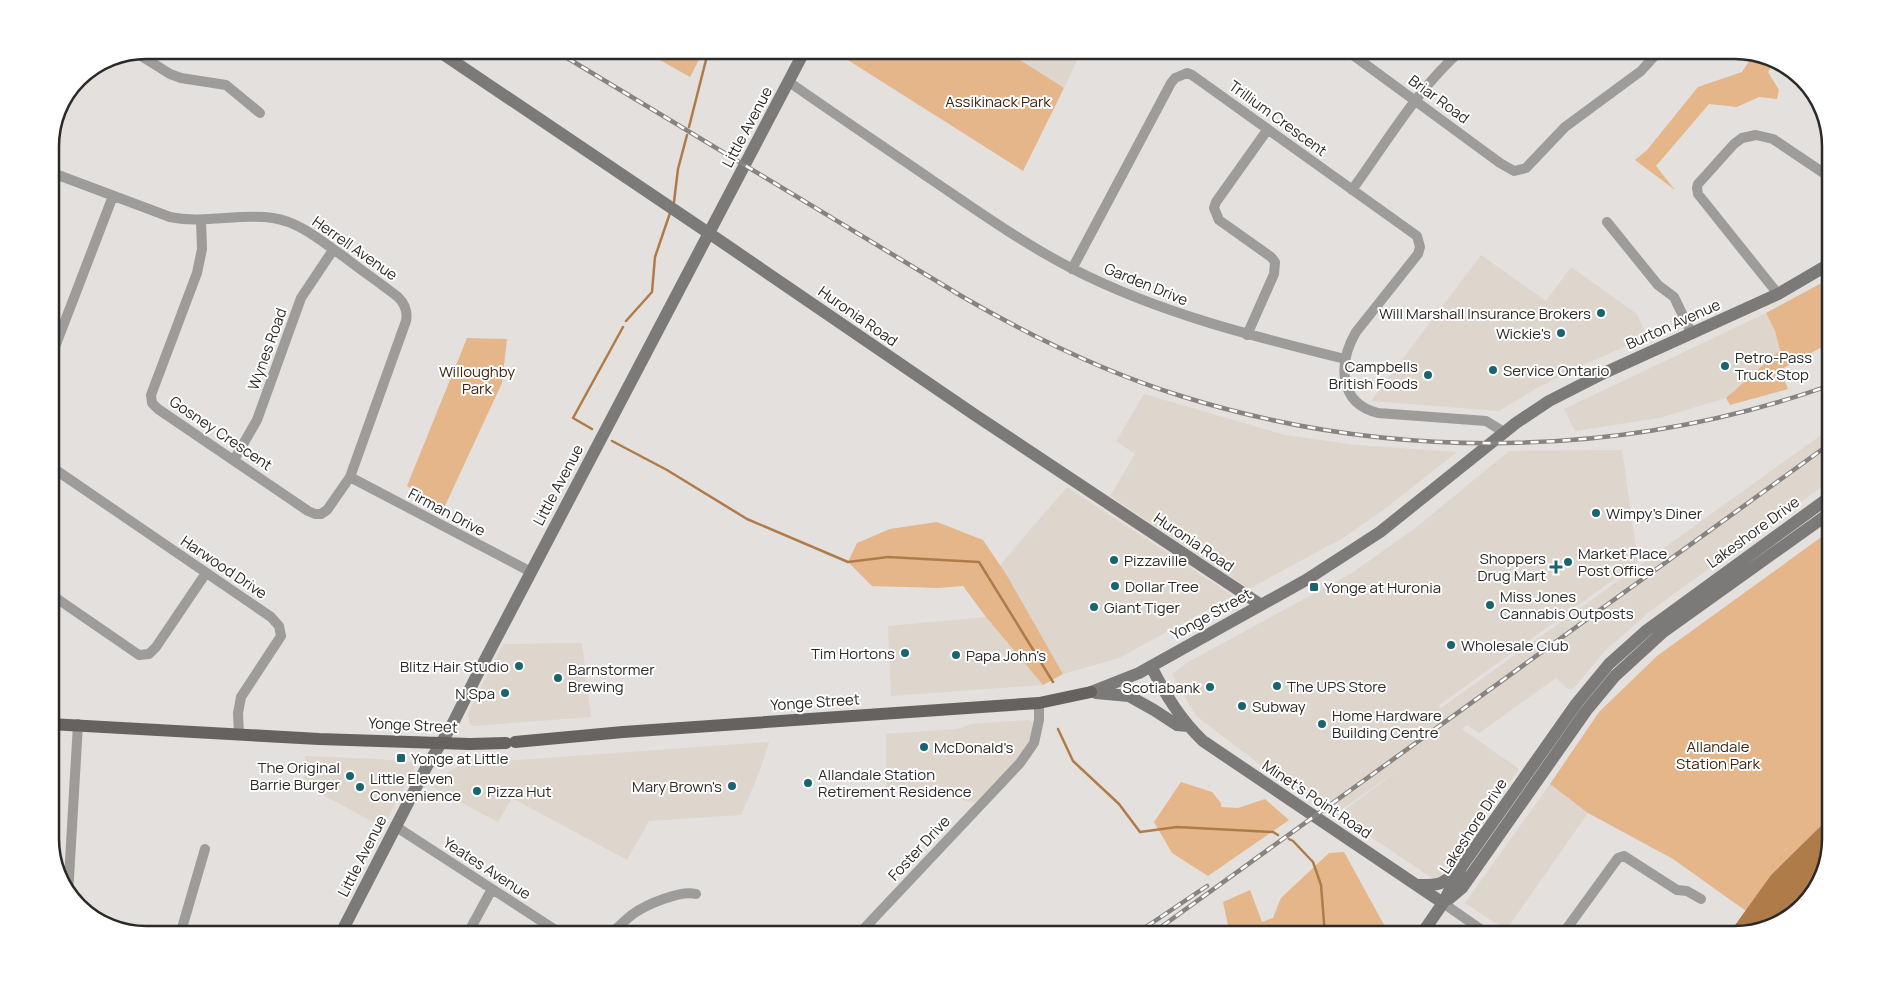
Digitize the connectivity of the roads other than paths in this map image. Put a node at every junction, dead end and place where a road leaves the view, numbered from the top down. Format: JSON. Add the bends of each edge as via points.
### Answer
{"nodes":[{"id":1,"x":146,"y":59,"type":"edge"},
{"id":2,"x":450,"y":59,"type":"edge"},
{"id":3,"x":800,"y":59,"type":"edge"},
{"id":4,"x":1358,"y":59,"type":"edge"},
{"id":5,"x":1451,"y":59,"type":"edge"},
{"id":6,"x":1652,"y":59,"type":"edge"},
{"id":7,"x":789,"y":82,"type":"junction"},
{"id":8,"x":1416,"y":101,"type":"junction"},
{"id":9,"x":260,"y":113,"type":"dead end"},
{"id":10,"x":1268,"y":129,"type":"junction"},
{"id":11,"x":1822,"y":172,"type":"edge"},
{"id":12,"x":59,"y":175,"type":"edge"},
{"id":13,"x":1352,"y":190,"type":"junction"},
{"id":14,"x":112,"y":196,"type":"junction"},
{"id":15,"x":201,"y":220,"type":"junction"},
{"id":16,"x":1607,"y":222,"type":"dead end"},
{"id":17,"x":709,"y":233,"type":"junction"},
{"id":18,"x":333,"y":250,"type":"junction"},
{"id":19,"x":1072,"y":269,"type":"junction"},
{"id":20,"x":1822,"y":269,"type":"edge"},
{"id":21,"x":1778,"y":294,"type":"junction"},
{"id":22,"x":1692,"y":334,"type":"junction"},
{"id":23,"x":1247,"y":335,"type":"junction"},
{"id":24,"x":59,"y":336,"type":"edge"},
{"id":25,"x":1345,"y":360,"type":"junction"},
{"id":26,"x":1504,"y":432,"type":"junction"},
{"id":27,"x":234,"y":460,"type":"junction"},
{"id":28,"x":59,"y":472,"type":"edge"},
{"id":29,"x":350,"y":477,"type":"junction"},
{"id":30,"x":1822,"y":503,"type":"edge"},
{"id":31,"x":1822,"y":518,"type":"edge"},
{"id":32,"x":531,"y":572,"type":"junction"},
{"id":33,"x":206,"y":573,"type":"junction"},
{"id":34,"x":59,"y":600,"type":"dead end"},
{"id":35,"x":1262,"y":605,"type":"junction"},
{"id":36,"x":1151,"y":666,"type":"junction"},
{"id":37,"x":1091,"y":692,"type":"junction"},
{"id":38,"x":1039,"y":703,"type":"junction"},
{"id":39,"x":59,"y":724,"type":"edge"},
{"id":40,"x":78,"y":724,"type":"junction"},
{"id":41,"x":1188,"y":726,"type":"junction"},
{"id":42,"x":239,"y":734,"type":"junction"},
{"id":43,"x":441,"y":743,"type":"junction"},
{"id":44,"x":395,"y":826,"type":"junction"},
{"id":45,"x":205,"y":849,"type":"dead end"},
{"id":46,"x":1462,"y":866,"type":"junction"},
{"id":47,"x":69,"y":880,"type":"edge"},
{"id":48,"x":1417,"y":885,"type":"junction"},
{"id":49,"x":492,"y":889,"type":"junction"},
{"id":50,"x":696,"y":894,"type":"dead end"},
{"id":51,"x":1701,"y":899,"type":"dead end"},
{"id":52,"x":1443,"y":904,"type":"junction"},
{"id":53,"x":183,"y":926,"type":"edge"},
{"id":54,"x":345,"y":926,"type":"edge"},
{"id":55,"x":472,"y":926,"type":"edge"},
{"id":56,"x":549,"y":926,"type":"edge"},
{"id":57,"x":620,"y":926,"type":"edge"},
{"id":58,"x":866,"y":926,"type":"edge"},
{"id":59,"x":1427,"y":926,"type":"edge"},
{"id":60,"x":1476,"y":926,"type":"edge"},
{"id":61,"x":1569,"y":926,"type":"edge"}],
"edges":[{"from":1,"to":9,"type":"street","via":[[181,78],[226,85]]},
{"from":2,"to":17,"type":"main road","name":"Huronia Road"},
{"from":3,"to":7,"type":"main road","name":"Little Avenue"},
{"from":4,"to":8,"type":"street","name":"Briar Road"},
{"from":5,"to":8,"type":"street"},
{"from":6,"to":8,"type":"street","name":"Briar Road","via":[[1641,71],[1565,127],[1526,168],[1514,171]]},
{"from":7,"to":17,"type":"main road","name":"Little Avenue"},
{"from":7,"to":19,"type":"street","name":"Garden Drive","via":[[992,222]]},
{"from":8,"to":13,"type":"street"},
{"from":10,"to":13,"type":"street","name":"Trillium Crescent"},
{"from":10,"to":19,"type":"street","name":"Trillium Crescent","via":[[1192,75],[1187,73],[1175,78]]},
{"from":10,"to":23,"type":"street","via":[[1214,208],[1219,220],[1275,262],[1274,274]]},
{"from":11,"to":21,"type":"street","via":[[1773,139],[1756,135],[1742,138],[1734,144],[1696,188]]},
{"from":12,"to":14,"type":"street","name":"Herrell Avenue"},
{"from":13,"to":25,"type":"street","name":"Trillium Crescent","via":[[1417,236],[1420,247],[1418,254],[1356,332]]},
{"from":14,"to":15,"type":"street","name":"Herrell Avenue","via":[[170,217]]},
{"from":14,"to":24,"type":"street"},
{"from":15,"to":18,"type":"street","name":"Herrell Avenue","via":[[279,219],[305,229]]},
{"from":15,"to":27,"type":"street","name":"Gosney Crescent","via":[[202,249],[197,273],[151,399],[158,409]]},
{"from":16,"to":22,"type":"street","via":[[1658,286],[1674,297]]},
{"from":17,"to":32,"type":"main road","name":"Little Avenue"},
{"from":17,"to":35,"type":"main road","name":"Huronia Road","via":[[974,415]]},
{"from":18,"to":27,"type":"street","name":"Wynes Road","via":[[301,298],[257,420]]},
{"from":18,"to":29,"type":"street","name":"Herrell Avenue","via":[[398,297],[407,314]]},
{"from":19,"to":23,"type":"street","name":"Garden Drive","via":[[1161,308]]},
{"from":20,"to":21,"type":"main road","name":"Burton Avenue"},
{"from":21,"to":22,"type":"main road","name":"Burton Avenue"},
{"from":22,"to":26,"type":"main road","name":"Burton Avenue","via":[[1549,401]]},
{"from":23,"to":25,"type":"street","name":"Garden Drive"},
{"from":25,"to":26,"type":"street","via":[[1344,374],[1349,392],[1358,405],[1368,410],[1486,421]]},
{"from":26,"to":35,"type":"main road","name":"Yonge Street","via":[[1402,516],[1306,580]]},
{"from":27,"to":29,"type":"street","name":"Gosney Crescent","via":[[315,514],[327,510]]},
{"from":28,"to":33,"type":"street","name":"Harwood Drive"},
{"from":29,"to":32,"type":"street","name":"Firman Drive"},
{"from":30,"to":46,"type":"main road","name":"Lakeshore Drive","via":[[1647,630],[1609,664],[1576,704]]},
{"from":31,"to":52,"type":"main road","name":"Lakeshore Drive","via":[[1663,632],[1615,676],[1586,711],[1462,888]]},
{"from":32,"to":43,"type":"main road","name":"Little Avenue"},
{"from":33,"to":34,"type":"street","via":[[156,648],[145,655],[139,655]]},
{"from":33,"to":42,"type":"street","name":"Harwood Drive","via":[[271,617],[282,633],[241,697]]},
{"from":35,"to":36,"type":"main road","name":"Yonge Street"},
{"from":36,"to":37,"type":"main road","name":"Yonge Street"},
{"from":36,"to":41,"type":"main road","name":"Minet's Point Road","via":[[1171,704]]},
{"from":37,"to":38,"type":"main road","name":"Yonge Street"},
{"from":37,"to":41,"type":"main road","via":[[1129,696],[1177,725]]},
{"from":38,"to":43,"type":"main road","name":"Yonge Street","via":[[511,742]]},
{"from":38,"to":58,"type":"street","name":"Foster Drive","via":[[1034,743],[1020,763]]},
{"from":39,"to":40,"type":"main road","name":"Yonge Street"},
{"from":40,"to":42,"type":"main road","name":"Yonge Street"},
{"from":40,"to":47,"type":"street"},
{"from":41,"to":48,"type":"main road","name":"Minet's Point Road","via":[[1222,755]]},
{"from":42,"to":43,"type":"main road","name":"Yonge Street"},
{"from":43,"to":44,"type":"main road","name":"Little Avenue"},
{"from":44,"to":49,"type":"street","name":"Yeates Avenue"},
{"from":44,"to":54,"type":"main road","name":"Little Avenue"},
{"from":45,"to":53,"type":"street"},
{"from":46,"to":48,"type":"main road","via":[[1445,882]]},
{"from":46,"to":52,"type":"main road","name":"Lakeshore Drive"},
{"from":48,"to":52,"type":"main road","name":"Minet's Point Road"},
{"from":49,"to":55,"type":"street"},
{"from":49,"to":56,"type":"street","name":"Yeates Avenue"},
{"from":50,"to":57,"type":"street","via":[[688,892],[655,902],[634,913]]},
{"from":51,"to":61,"type":"street","via":[[1687,891],[1677,890],[1624,856],[1618,858]]},
{"from":52,"to":59,"type":"main road"},
{"from":52,"to":60,"type":"street","name":"Minet's Point Road"}]}
